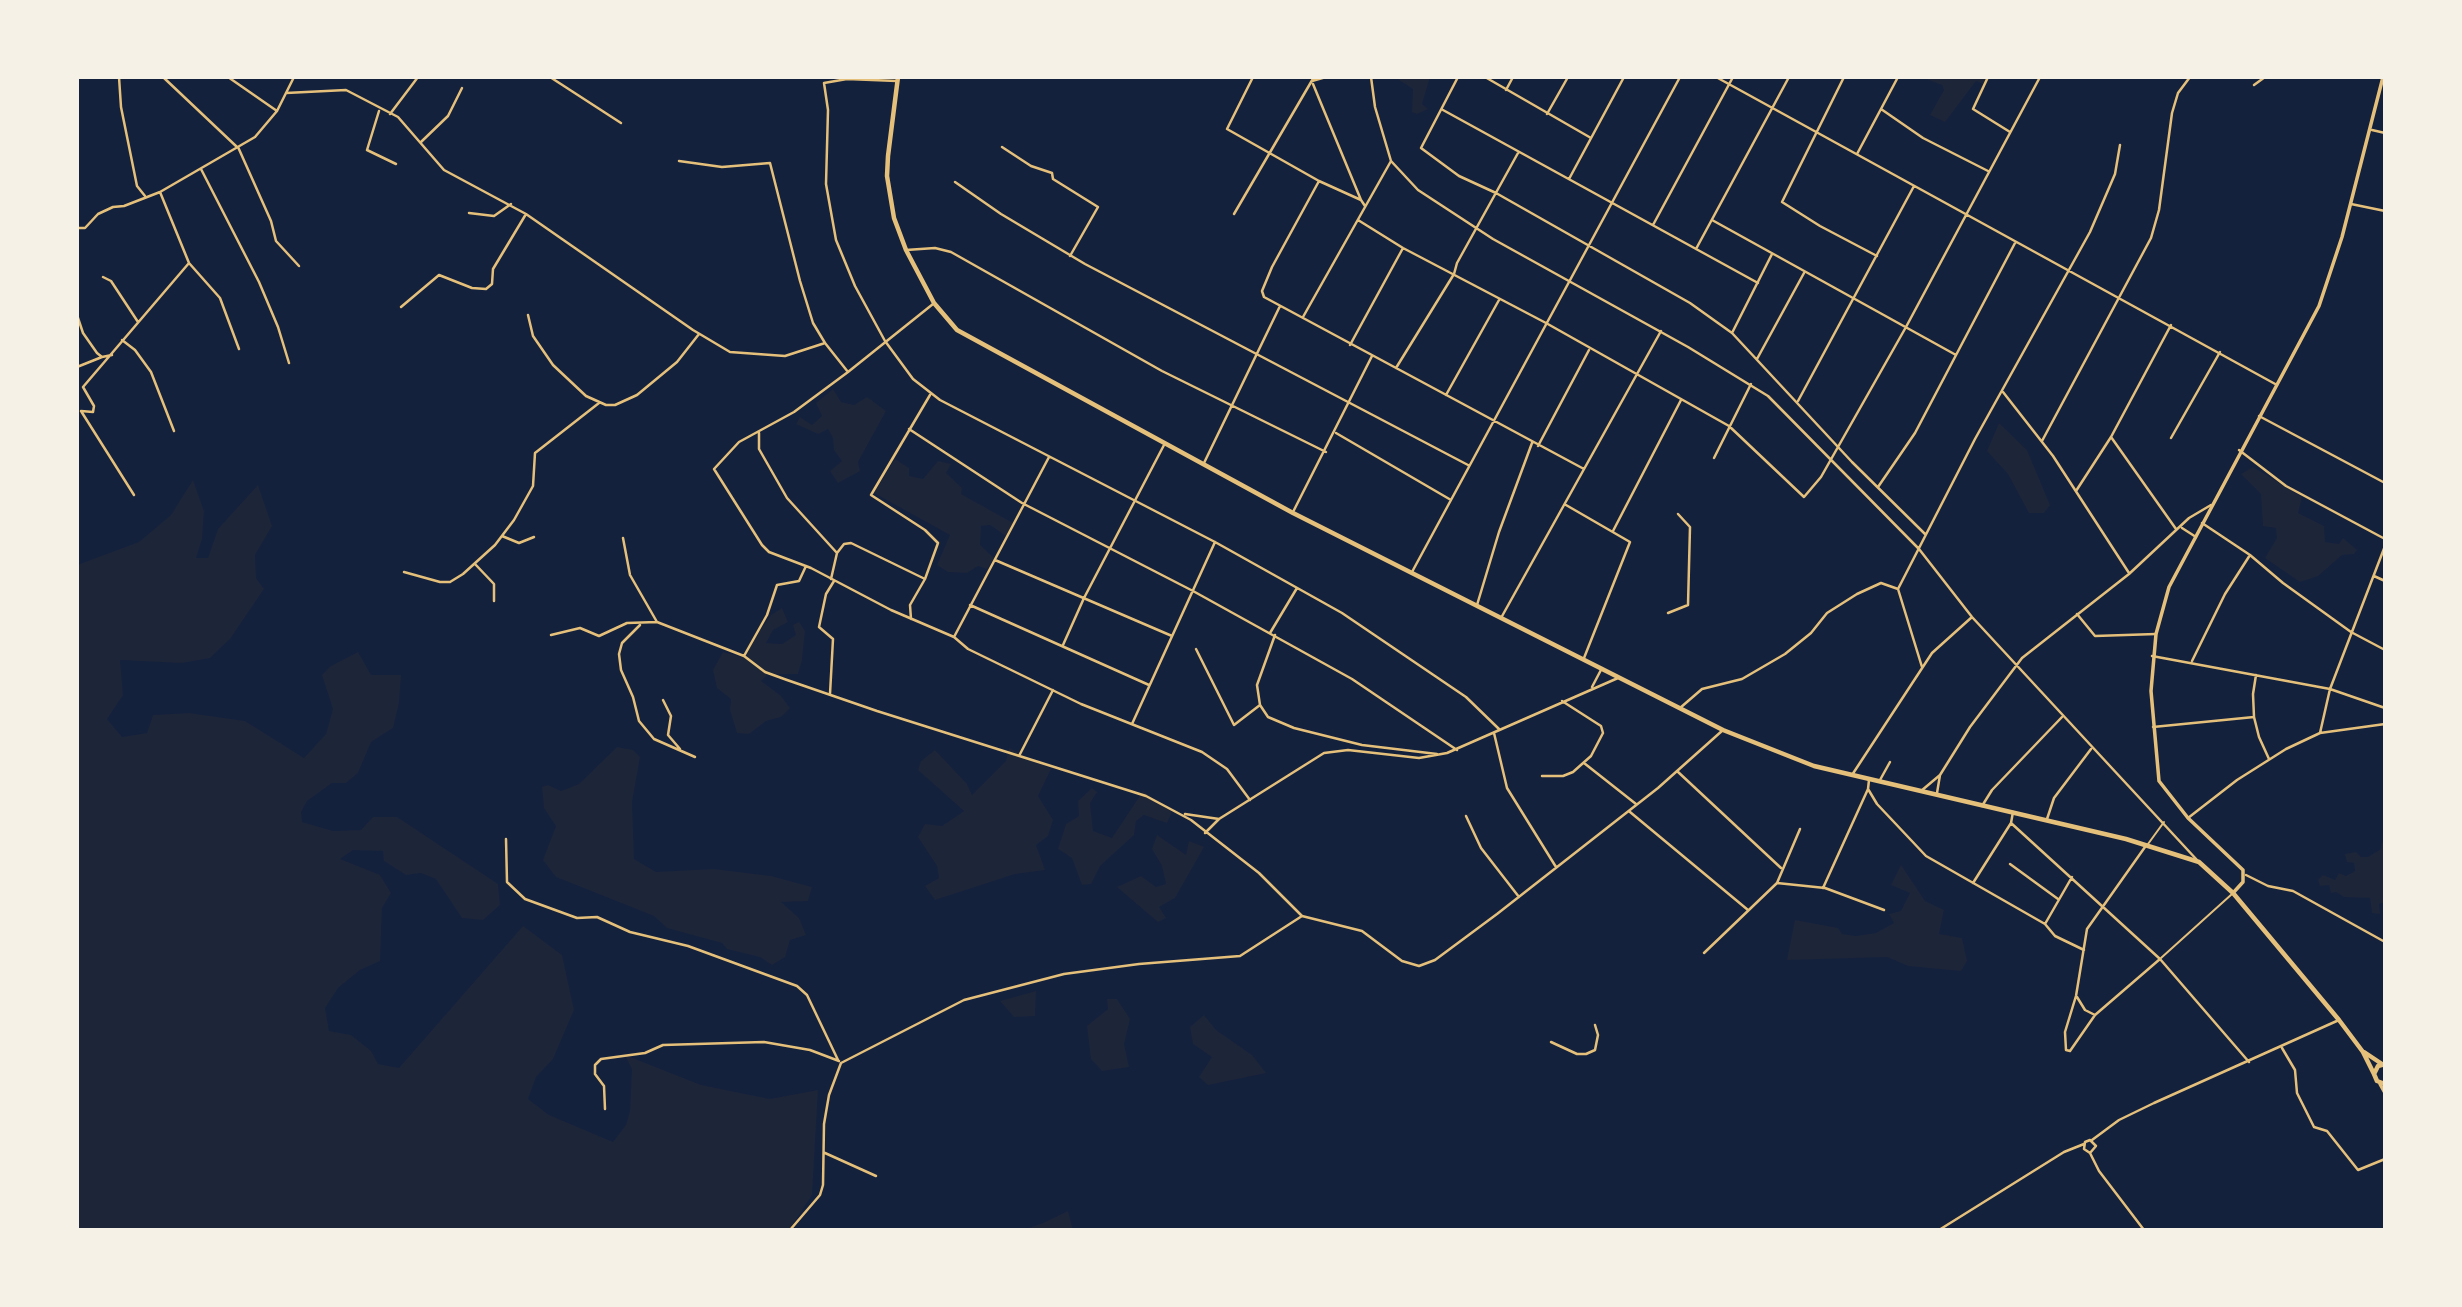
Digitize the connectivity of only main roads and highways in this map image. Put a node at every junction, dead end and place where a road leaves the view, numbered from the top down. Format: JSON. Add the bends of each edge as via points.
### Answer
{"nodes":[{"id":1,"x":897,"y":79,"type":"edge"},
{"id":2,"x":2363,"y":1052,"type":"junction"},
{"id":3,"x":2383,"y":1064,"type":"edge"},
{"id":4,"x":2374,"y":1074,"type":"junction"},
{"id":5,"x":2382,"y":1084,"type":"edge"}],
"edges":[{"from":1,"to":2,"type":"highway","via":[[887,176],[894,218],[934,303],[957,330],[1293,513],[1723,730],[1814,766],[2047,819],[2199,862],[2233,893]]},
{"from":2,"to":3,"type":"highway"},
{"from":2,"to":4,"type":"highway"},
{"from":3,"to":4,"type":"highway"},
{"from":4,"to":5,"type":"highway"}]}
